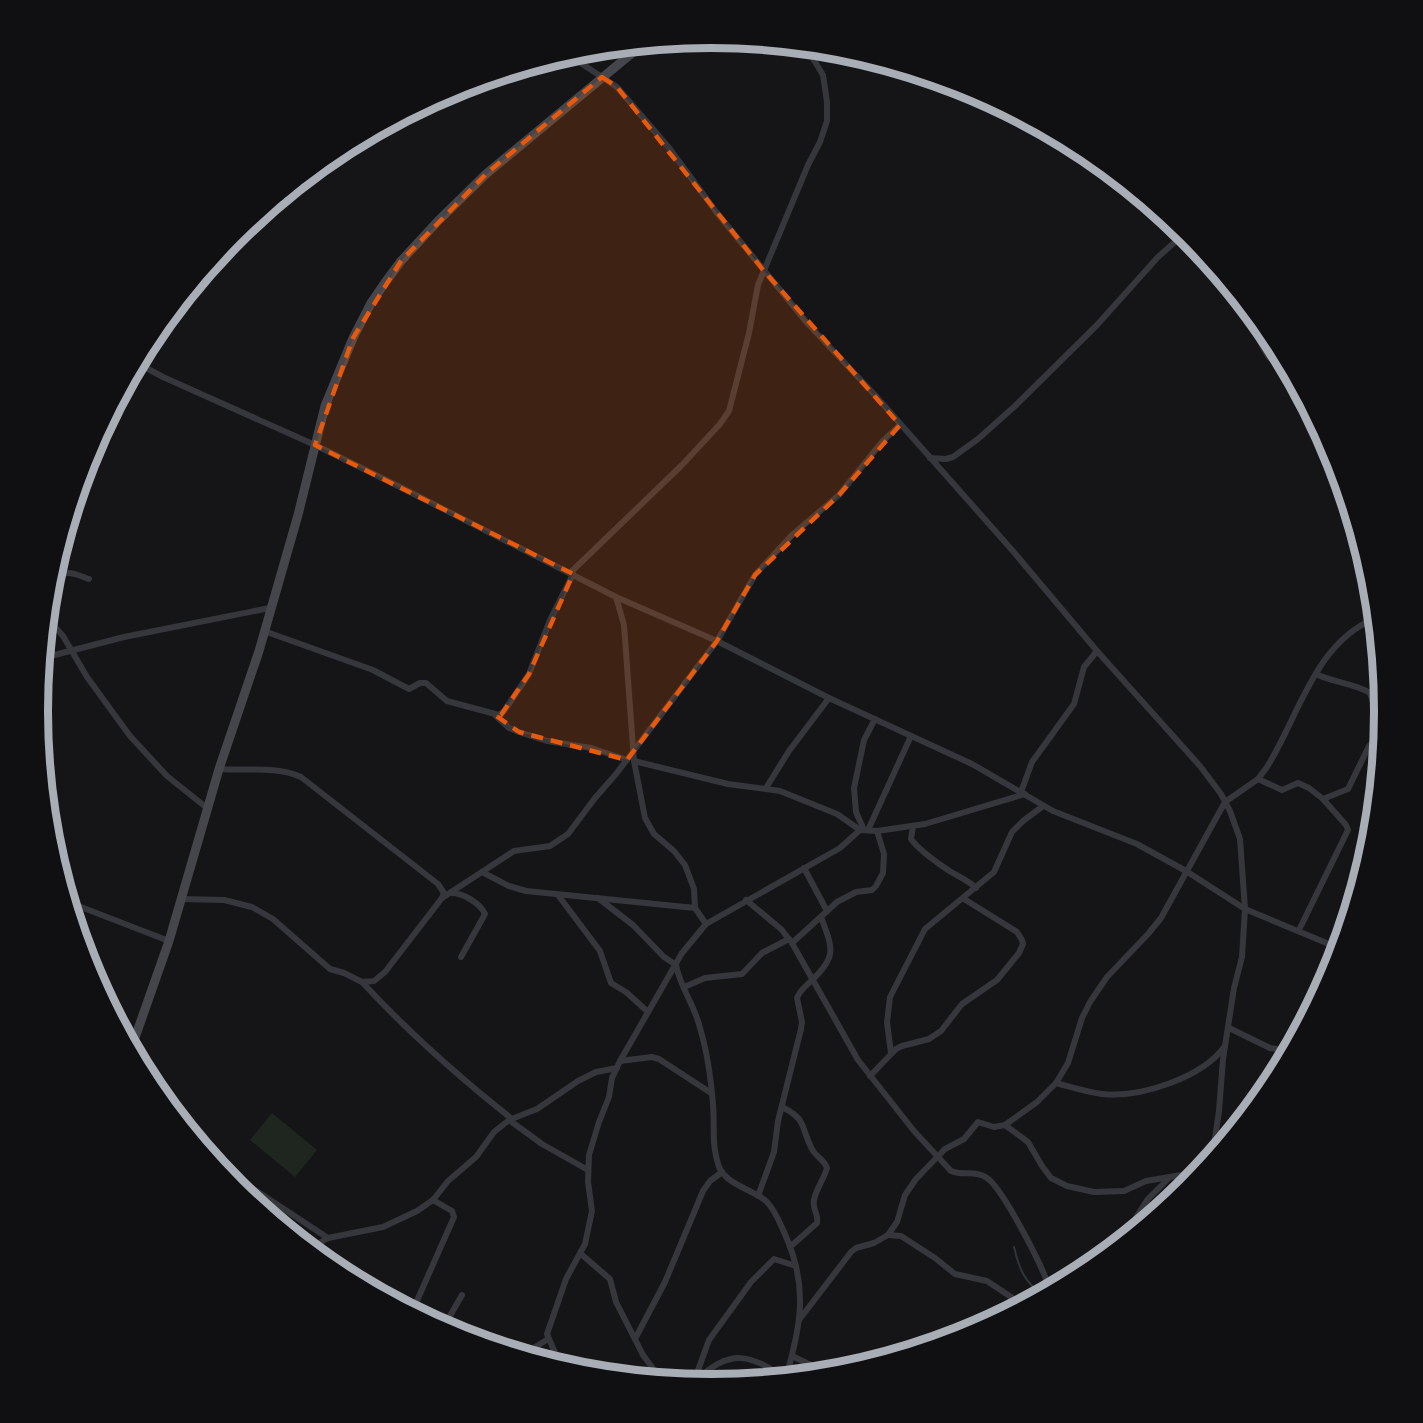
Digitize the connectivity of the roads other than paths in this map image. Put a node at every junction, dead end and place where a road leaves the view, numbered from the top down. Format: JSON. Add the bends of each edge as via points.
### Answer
{"nodes":[{"id":1,"x":632,"y":53,"type":"edge"},
{"id":2,"x":812,"y":56,"type":"edge"},
{"id":3,"x":579,"y":62,"type":"edge"},
{"id":4,"x":602,"y":77,"type":"junction"},
{"id":5,"x":1178,"y":239,"type":"edge"},
{"id":6,"x":764,"y":271,"type":"junction"},
{"id":7,"x":1258,"y":336,"type":"edge"},
{"id":8,"x":1275,"y":363,"type":"edge"},
{"id":9,"x":145,"y":367,"type":"edge"},
{"id":10,"x":900,"y":424,"type":"junction"},
{"id":11,"x":315,"y":445,"type":"junction"},
{"id":12,"x":952,"y":457,"type":"junction"},
{"id":13,"x":929,"y":458,"type":"junction"},
{"id":14,"x":945,"y":476,"type":"junction"},
{"id":15,"x":63,"y":573,"type":"edge"},
{"id":16,"x":571,"y":573,"type":"junction"},
{"id":17,"x":89,"y":579,"type":"dead end"},
{"id":18,"x":616,"y":597,"type":"junction"},
{"id":19,"x":270,"y":608,"type":"junction"},
{"id":20,"x":1368,"y":622,"type":"edge"},
{"id":21,"x":54,"y":626,"type":"edge"},
{"id":22,"x":264,"y":631,"type":"junction"},
{"id":23,"x":717,"y":641,"type":"junction"},
{"id":24,"x":73,"y":651,"type":"junction"},
{"id":25,"x":1097,"y":651,"type":"junction"},
{"id":26,"x":50,"y":656,"type":"edge"},
{"id":27,"x":1316,"y":674,"type":"junction"},
{"id":28,"x":829,"y":698,"type":"junction"},
{"id":29,"x":1375,"y":707,"type":"edge"},
{"id":30,"x":495,"y":715,"type":"junction"},
{"id":31,"x":874,"y":719,"type":"junction"},
{"id":32,"x":911,"y":736,"type":"junction"},
{"id":33,"x":1374,"y":742,"type":"edge"},
{"id":34,"x":633,"y":749,"type":"junction"},
{"id":35,"x":627,"y":760,"type":"junction"},
{"id":36,"x":634,"y":762,"type":"junction"},
{"id":37,"x":219,"y":769,"type":"junction"},
{"id":38,"x":1258,"y":779,"type":"junction"},
{"id":39,"x":766,"y":788,"type":"junction"},
{"id":40,"x":1023,"y":793,"type":"junction"},
{"id":41,"x":1323,"y":800,"type":"junction"},
{"id":42,"x":1226,"y":802,"type":"junction"},
{"id":43,"x":1043,"y":806,"type":"junction"},
{"id":44,"x":207,"y":808,"type":"junction"},
{"id":45,"x":914,"y":826,"type":"junction"},
{"id":46,"x":864,"y":830,"type":"junction"},
{"id":47,"x":877,"y":831,"type":"junction"},
{"id":48,"x":804,"y":868,"type":"junction"},
{"id":49,"x":1186,"y":871,"type":"junction"},
{"id":50,"x":482,"y":872,"type":"junction"},
{"id":51,"x":976,"y":888,"type":"junction"},
{"id":52,"x":450,"y":893,"type":"junction"},
{"id":53,"x":558,"y":895,"type":"junction"},
{"id":54,"x":442,"y":898,"type":"junction"},
{"id":55,"x":598,"y":898,"type":"junction"},
{"id":56,"x":181,"y":899,"type":"junction"},
{"id":57,"x":964,"y":899,"type":"junction"},
{"id":58,"x":746,"y":900,"type":"junction"},
{"id":59,"x":77,"y":905,"type":"edge"},
{"id":60,"x":695,"y":908,"type":"junction"},
{"id":61,"x":1245,"y":909,"type":"junction"},
{"id":62,"x":827,"y":911,"type":"junction"},
{"id":63,"x":821,"y":917,"type":"junction"},
{"id":64,"x":706,"y":924,"type":"junction"},
{"id":65,"x":1299,"y":930,"type":"junction"},
{"id":66,"x":169,"y":941,"type":"junction"},
{"id":67,"x":791,"y":941,"type":"junction"},
{"id":68,"x":1332,"y":945,"type":"edge"},
{"id":69,"x":461,"y":957,"type":"dead end"},
{"id":70,"x":676,"y":965,"type":"junction"},
{"id":71,"x":813,"y":980,"type":"junction"},
{"id":72,"x":362,"y":982,"type":"junction"},
{"id":73,"x":684,"y":987,"type":"junction"},
{"id":74,"x":648,"y":1012,"type":"junction"},
{"id":75,"x":1229,"y":1028,"type":"junction"},
{"id":76,"x":135,"y":1039,"type":"edge"},
{"id":77,"x":1225,"y":1045,"type":"junction"},
{"id":78,"x":1282,"y":1050,"type":"edge"},
{"id":79,"x":891,"y":1053,"type":"junction"},
{"id":80,"x":620,"y":1061,"type":"junction"},
{"id":81,"x":617,"y":1068,"type":"junction"},
{"id":82,"x":870,"y":1076,"type":"junction"},
{"id":83,"x":1056,"y":1083,"type":"junction"},
{"id":84,"x":711,"y":1093,"type":"junction"},
{"id":85,"x":782,"y":1107,"type":"junction"},
{"id":86,"x":511,"y":1119,"type":"junction"},
{"id":87,"x":1005,"y":1125,"type":"junction"},
{"id":88,"x":1214,"y":1145,"type":"edge"},
{"id":89,"x":937,"y":1158,"type":"junction"},
{"id":90,"x":588,"y":1170,"type":"junction"},
{"id":91,"x":722,"y":1172,"type":"junction"},
{"id":92,"x":1188,"y":1174,"type":"edge"},
{"id":93,"x":1170,"y":1177,"type":"junction"},
{"id":94,"x":244,"y":1183,"type":"edge"},
{"id":95,"x":758,"y":1196,"type":"junction"},
{"id":96,"x":433,"y":1200,"type":"junction"},
{"id":97,"x":1131,"y":1225,"type":"edge"},
{"id":98,"x":888,"y":1235,"type":"junction"},
{"id":99,"x":328,"y":1238,"type":"junction"},
{"id":100,"x":317,"y":1244,"type":"edge"},
{"id":101,"x":790,"y":1246,"type":"junction"},
{"id":102,"x":581,"y":1254,"type":"junction"},
{"id":103,"x":796,"y":1266,"type":"junction"},
{"id":104,"x":1047,"y":1284,"type":"edge"},
{"id":105,"x":462,"y":1295,"type":"dead end"},
{"id":106,"x":1016,"y":1301,"type":"edge"},
{"id":107,"x":415,"y":1305,"type":"edge"},
{"id":108,"x":447,"y":1319,"type":"edge"},
{"id":109,"x":799,"y":1320,"type":"junction"},
{"id":110,"x":635,"y":1339,"type":"junction"},
{"id":111,"x":548,"y":1340,"type":"junction"},
{"id":112,"x":531,"y":1350,"type":"edge"},
{"id":113,"x":556,"y":1356,"type":"edge"},
{"id":114,"x":792,"y":1356,"type":"junction"},
{"id":115,"x":814,"y":1366,"type":"edge"},
{"id":116,"x":788,"y":1370,"type":"edge"},
{"id":117,"x":775,"y":1372,"type":"edge"},
{"id":118,"x":660,"y":1373,"type":"edge"},
{"id":119,"x":697,"y":1375,"type":"edge"},
{"id":120,"x":704,"y":1375,"type":"edge"}],
"edges":[{"from":1,"to":4,"type":"street"},
{"from":2,"to":6,"type":"street","via":[[823,75],[827,121]]},
{"from":3,"to":4,"type":"street"},
{"from":4,"to":6,"type":"street","via":[[617,87],[670,149]]},
{"from":4,"to":11,"type":"street","via":[[486,174],[401,261],[371,303],[353,338],[325,405]]},
{"from":5,"to":12,"type":"street","via":[[1015,406]]},
{"from":6,"to":10,"type":"street"},
{"from":6,"to":16,"type":"street","via":[[725,417],[682,465]]},
{"from":7,"to":8,"type":"street"},
{"from":9,"to":11,"type":"street"},
{"from":10,"to":13,"type":"street"},
{"from":10,"to":23,"type":"street","via":[[839,495],[771,555],[753,578]]},
{"from":11,"to":16,"type":"street"},
{"from":11,"to":19,"type":"street"},
{"from":12,"to":13,"type":"street"},
{"from":12,"to":14,"type":"street","via":[[945,466]]},
{"from":13,"to":14,"type":"street"},
{"from":14,"to":25,"type":"street"},
{"from":15,"to":17,"type":"street"},
{"from":16,"to":18,"type":"street"},
{"from":16,"to":30,"type":"street","via":[[529,674],[504,711]]},
{"from":18,"to":23,"type":"street"},
{"from":18,"to":34,"type":"street","via":[[624,625]]},
{"from":19,"to":22,"type":"street"},
{"from":19,"to":24,"type":"street"},
{"from":20,"to":27,"type":"street","via":[[1341,639]]},
{"from":21,"to":24,"type":"street"},
{"from":22,"to":30,"type":"street","via":[[373,670],[409,689],[426,683],[447,701]]},
{"from":22,"to":37,"type":"street"},
{"from":23,"to":28,"type":"street"},
{"from":23,"to":34,"type":"street"},
{"from":24,"to":26,"type":"street"},
{"from":24,"to":44,"type":"street","via":[[130,736],[167,776]]},
{"from":25,"to":40,"type":"street","via":[[1084,667],[1074,704],[1032,762]]},
{"from":25,"to":42,"type":"street","via":[[1200,766]]},
{"from":27,"to":29,"type":"street","via":[[1370,693]]},
{"from":27,"to":38,"type":"street"},
{"from":28,"to":31,"type":"street"},
{"from":28,"to":39,"type":"street"},
{"from":30,"to":35,"type":"street","via":[[519,732]]},
{"from":31,"to":32,"type":"street"},
{"from":31,"to":46,"type":"street","via":[[864,740],[854,788],[856,812]]},
{"from":32,"to":40,"type":"street"},
{"from":32,"to":46,"type":"street"},
{"from":33,"to":41,"type":"street","via":[[1348,789]]},
{"from":34,"to":35,"type":"street"},
{"from":34,"to":36,"type":"street"},
{"from":35,"to":50,"type":"street","via":[[562,840],[544,848],[514,851]]},
{"from":36,"to":39,"type":"street"},
{"from":36,"to":60,"type":"street","via":[[645,818],[654,834],[685,865],[694,889]]},
{"from":37,"to":44,"type":"street"},
{"from":37,"to":54,"type":"street","via":[[270,770],[301,777],[438,884],[444,893]]},
{"from":38,"to":41,"type":"street","via":[[1282,790],[1298,783]]},
{"from":38,"to":42,"type":"street"},
{"from":39,"to":46,"type":"street","via":[[832,812]]},
{"from":40,"to":43,"type":"street"},
{"from":40,"to":45,"type":"street"},
{"from":41,"to":65,"type":"street","via":[[1348,830]]},
{"from":42,"to":49,"type":"street"},
{"from":42,"to":61,"type":"street","via":[[1240,839]]},
{"from":43,"to":49,"type":"street","via":[[1130,841]]},
{"from":43,"to":51,"type":"street","via":[[1017,826],[998,867]]},
{"from":44,"to":56,"type":"street"},
{"from":45,"to":47,"type":"street"},
{"from":45,"to":51,"type":"street","via":[[911,839],[915,844]]},
{"from":46,"to":47,"type":"street"},
{"from":46,"to":48,"type":"street"},
{"from":47,"to":62,"type":"street","via":[[885,854],[880,880],[872,890],[856,892]]},
{"from":48,"to":58,"type":"street"},
{"from":48,"to":62,"type":"street"},
{"from":49,"to":61,"type":"street"},
{"from":49,"to":83,"type":"street","via":[[1156,924],[1107,977],[1090,1002],[1068,1063]]},
{"from":50,"to":52,"type":"street"},
{"from":50,"to":53,"type":"street","via":[[517,889]]},
{"from":51,"to":57,"type":"street"},
{"from":52,"to":54,"type":"street"},
{"from":52,"to":69,"type":"street","via":[[462,895],[485,914]]},
{"from":53,"to":55,"type":"street"},
{"from":53,"to":74,"type":"street","via":[[600,951],[609,980]]},
{"from":54,"to":72,"type":"street","via":[[385,972],[374,981]]},
{"from":55,"to":60,"type":"street"},
{"from":55,"to":70,"type":"street"},
{"from":56,"to":66,"type":"street"},
{"from":56,"to":72,"type":"street","via":[[224,900],[252,907],[273,919],[330,969]]},
{"from":57,"to":79,"type":"street","via":[[925,929],[893,989],[887,1022]]},
{"from":57,"to":79,"type":"street","via":[[1017,932],[1023,940],[1022,948],[997,980],[962,1004],[935,1036]]},
{"from":58,"to":64,"type":"street"},
{"from":58,"to":67,"type":"street"},
{"from":59,"to":66,"type":"street"},
{"from":60,"to":64,"type":"street"},
{"from":61,"to":65,"type":"street"},
{"from":61,"to":75,"type":"street","via":[[1242,957]]},
{"from":62,"to":63,"type":"street"},
{"from":63,"to":67,"type":"street"},
{"from":63,"to":71,"type":"street","via":[[832,952]]},
{"from":64,"to":70,"type":"street"},
{"from":65,"to":68,"type":"street"},
{"from":66,"to":76,"type":"street"},
{"from":67,"to":71,"type":"street"},
{"from":67,"to":73,"type":"street","via":[[762,953],[742,974],[705,978]]},
{"from":70,"to":73,"type":"street"},
{"from":70,"to":74,"type":"street"},
{"from":71,"to":82,"type":"street"},
{"from":71,"to":85,"type":"street","via":[[797,998],[802,1022]]},
{"from":72,"to":86,"type":"street","via":[[464,1081]]},
{"from":73,"to":84,"type":"street","via":[[700,1028]]},
{"from":74,"to":80,"type":"street"},
{"from":75,"to":77,"type":"street"},
{"from":75,"to":78,"type":"street"},
{"from":77,"to":83,"type":"street","via":[[1190,1074],[1139,1092],[1102,1094]]},
{"from":77,"to":88,"type":"street"},
{"from":79,"to":82,"type":"street"},
{"from":80,"to":81,"type":"street"},
{"from":80,"to":84,"type":"street","via":[[658,1059]]},
{"from":81,"to":86,"type":"street","via":[[596,1072],[537,1109]]},
{"from":81,"to":90,"type":"street","via":[[593,1139]]},
{"from":82,"to":89,"type":"street"},
{"from":83,"to":87,"type":"street"},
{"from":84,"to":91,"type":"street","via":[[713,1147]]},
{"from":85,"to":95,"type":"street","via":[[774,1152]]},
{"from":85,"to":101,"type":"street","via":[[798,1116],[812,1150],[827,1168],[814,1200],[818,1221]]},
{"from":86,"to":90,"type":"street","via":[[542,1144]]},
{"from":86,"to":96,"type":"street","via":[[494,1132],[476,1157]]},
{"from":87,"to":89,"type":"street","via":[[994,1127],[978,1122],[964,1139]]},
{"from":87,"to":93,"type":"street","via":[[1028,1142],[1048,1174],[1067,1186],[1117,1192]]},
{"from":89,"to":98,"type":"street","via":[[911,1185]]},
{"from":89,"to":104,"type":"street","via":[[957,1174],[976,1173],[990,1180],[1035,1254]]},
{"from":90,"to":102,"type":"street","via":[[592,1211]]},
{"from":91,"to":95,"type":"street"},
{"from":91,"to":110,"type":"street","via":[[703,1191],[665,1282]]},
{"from":92,"to":93,"type":"street"},
{"from":93,"to":97,"type":"street","via":[[1148,1198]]},
{"from":94,"to":99,"type":"street"},
{"from":95,"to":101,"type":"street","via":[[775,1212]]},
{"from":96,"to":99,"type":"street","via":[[383,1227]]},
{"from":96,"to":107,"type":"street","via":[[454,1216]]},
{"from":98,"to":106,"type":"street","via":[[901,1236],[955,1274],[987,1281]]},
{"from":98,"to":109,"type":"street","via":[[851,1252]]},
{"from":99,"to":100,"type":"street"},
{"from":101,"to":103,"type":"street"},
{"from":102,"to":110,"type":"street","via":[[610,1279],[615,1302]]},
{"from":102,"to":111,"type":"street","via":[[566,1279],[548,1329]]},
{"from":103,"to":109,"type":"street","via":[[800,1282]]},
{"from":103,"to":119,"type":"street","via":[[774,1260],[751,1282],[709,1340]]},
{"from":105,"to":108,"type":"street"},
{"from":109,"to":114,"type":"street"},
{"from":110,"to":118,"type":"street","via":[[647,1361]]},
{"from":111,"to":112,"type":"street"},
{"from":111,"to":113,"type":"street"},
{"from":114,"to":115,"type":"street"},
{"from":114,"to":116,"type":"street"},
{"from":117,"to":120,"type":"street","via":[[757,1361],[739,1358],[715,1366]]}]}
